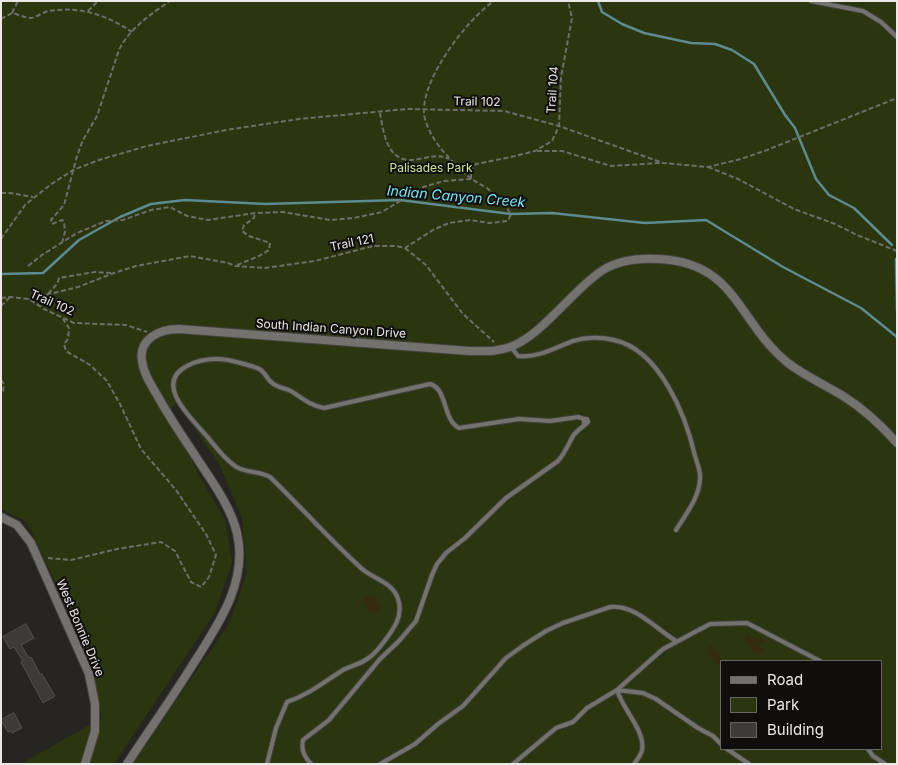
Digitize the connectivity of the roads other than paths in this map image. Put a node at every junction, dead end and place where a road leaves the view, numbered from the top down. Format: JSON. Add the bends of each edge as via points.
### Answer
{"nodes":[{"id":1,"x":811,"y":1,"type":"edge"},
{"id":2,"x":897,"y":37,"type":"edge"},
{"id":3,"x":511,"y":347,"type":"junction"},
{"id":4,"x":897,"y":443,"type":"edge"},
{"id":5,"x":1,"y":517,"type":"edge"},
{"id":6,"x":676,"y":530,"type":"dead end"},
{"id":7,"x":676,"y":641,"type":"junction"},
{"id":8,"x":818,"y":660,"type":"edge"},
{"id":9,"x":617,"y":690,"type":"junction"},
{"id":10,"x":720,"y":743,"type":"edge"},
{"id":11,"x":728,"y":750,"type":"edge"},
{"id":12,"x":869,"y":750,"type":"edge"},
{"id":13,"x":85,"y":764,"type":"edge"},
{"id":14,"x":127,"y":764,"type":"edge"},
{"id":15,"x":267,"y":764,"type":"edge"},
{"id":16,"x":311,"y":764,"type":"edge"},
{"id":17,"x":380,"y":764,"type":"edge"},
{"id":18,"x":513,"y":764,"type":"edge"},
{"id":19,"x":634,"y":764,"type":"edge"},
{"id":20,"x":749,"y":764,"type":"edge"},
{"id":21,"x":885,"y":764,"type":"edge"}],
"edges":[{"from":1,"to":2,"type":"lane","via":[[863,10]]},
{"from":3,"to":4,"type":"street","name":"South Indian Canyon Drive","via":[[529,336],[588,281],[611,266],[649,258],[682,262],[717,278],[776,353],[863,410]]},
{"from":3,"to":6,"type":"lane","via":[[518,356],[528,357],[590,337],[615,340],[634,347],[650,360],[677,404],[691,439],[700,478],[695,500]]},
{"from":3,"to":14,"type":"street","name":"South Indian Canyon Drive","via":[[469,351],[179,329],[154,334],[145,343],[142,349],[144,371],[226,506],[234,523],[240,556],[235,584],[219,623]]},
{"from":5,"to":13,"type":"street","name":"West Bonnie Drive","via":[[17,525],[31,543],[89,674],[95,704],[95,731]]},
{"from":7,"to":8,"type":"lane","via":[[710,624],[747,624]]},
{"from":7,"to":9,"type":"lane","via":[[662,649]]},
{"from":7,"to":17,"type":"lane","via":[[641,616],[618,606],[563,623],[512,654],[463,706],[415,744]]},
{"from":9,"to":10,"type":"lane","via":[[642,693],[656,699]]},
{"from":9,"to":18,"type":"lane","via":[[587,708],[573,722],[556,728]]},
{"from":9,"to":19,"type":"lane","via":[[641,737],[643,749]]},
{"from":11,"to":20,"type":"lane"},
{"from":12,"to":21,"type":"lane"},
{"from":15,"to":16,"type":"lane","via":[[287,702],[302,697],[375,653],[398,621],[399,600],[388,585],[362,568],[270,477],[234,466],[216,449],[180,407],[173,382],[179,370],[194,362],[210,359],[259,368],[271,382],[312,405],[324,408],[430,384],[439,390],[451,420],[458,428],[519,419],[587,419],[588,422],[574,435],[558,461],[506,498],[437,564],[416,622],[329,720],[303,740],[305,758]]}]}
